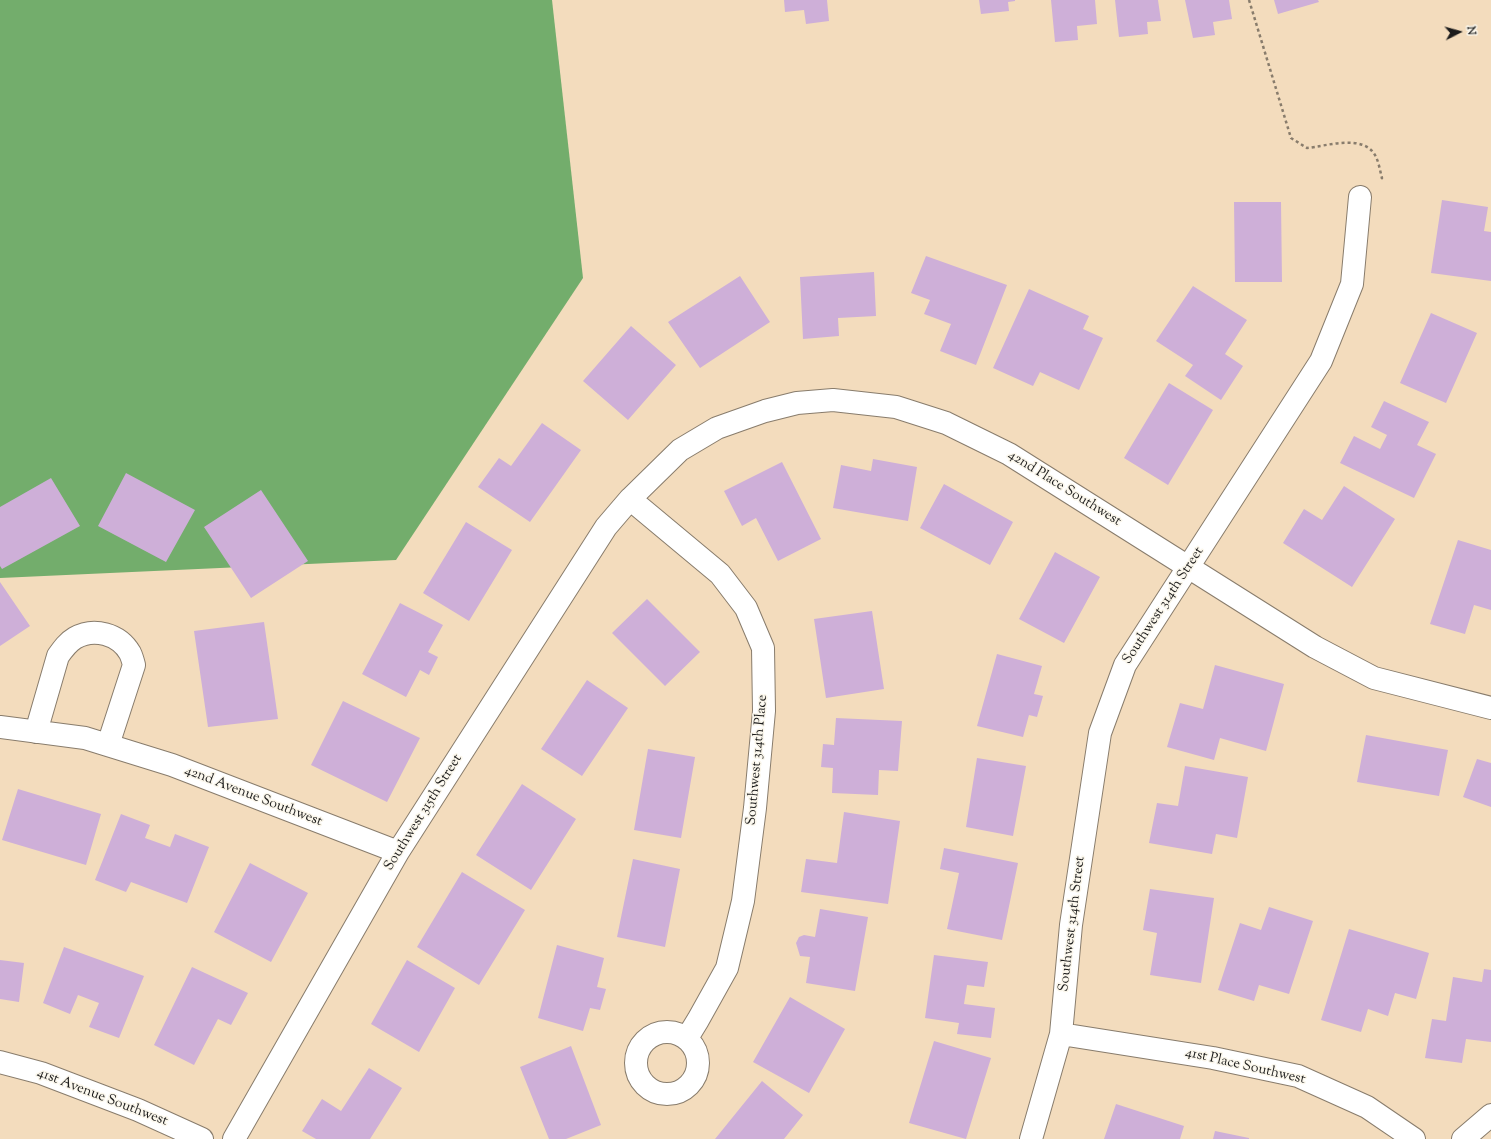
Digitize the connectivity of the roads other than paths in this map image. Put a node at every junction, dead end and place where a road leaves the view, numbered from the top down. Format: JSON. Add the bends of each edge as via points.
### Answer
{"nodes":[{"id":1,"x":1360,"y":198,"type":"road end"},
{"id":2,"x":630,"y":499,"type":"junction"},
{"id":3,"x":1189,"y":567,"type":"junction"},
{"id":4,"x":1491,"y":708,"type":"edge"},
{"id":5,"x":0,"y":727,"type":"edge"},
{"id":6,"x":36,"y":732,"type":"junction"},
{"id":7,"x":108,"y":745,"type":"junction"},
{"id":8,"x":398,"y":852,"type":"junction"},
{"id":9,"x":1061,"y":1034,"type":"junction"},
{"id":10,"x":687,"y":1038,"type":"dead end"},
{"id":11,"x":0,"y":1062,"type":"edge"},
{"id":12,"x":1491,"y":1115,"type":"edge"},
{"id":13,"x":202,"y":1139,"type":"edge"},
{"id":14,"x":234,"y":1139,"type":"edge"},
{"id":15,"x":1031,"y":1139,"type":"edge"},
{"id":16,"x":1414,"y":1139,"type":"edge"},
{"id":17,"x":1463,"y":1139,"type":"edge"}],
"edges":[{"from":1,"to":3,"type":"street","name":"Southwest 314th Street","via":[[1352,284],[1321,361]]},
{"from":2,"to":3,"type":"street","name":"42nd Place Southwest","via":[[680,450],[717,428],[797,403],[833,400],[872,404],[896,407],[946,423],[1009,454]]},
{"from":2,"to":8,"type":"street","name":"Southwest 315th Street","via":[[606,527]]},
{"from":2,"to":10,"type":"street","name":"Southwest 314th Place","via":[[720,574],[746,608],[763,648],[764,711],[743,901],[726,968]]},
{"from":3,"to":4,"type":"street","name":"42nd Place Southwest","via":[[1315,647],[1374,678]]},
{"from":3,"to":9,"type":"street","name":"Southwest 314th Street","via":[[1125,665],[1100,733],[1070,925]]},
{"from":5,"to":6,"type":"street","name":"42nd Avenue Southwest"},
{"from":6,"to":7,"type":"street","name":"42nd Avenue Southwest","via":[[85,738]]},
{"from":6,"to":7,"type":"street","via":[[58,656],[65,645],[87,633],[100,633],[112,636],[122,644],[130,653],[134,665]]},
{"from":7,"to":8,"type":"street","name":"42nd Avenue Southwest","via":[[172,765]]},
{"from":8,"to":14,"type":"street","name":"Southwest 315th Street"},
{"from":9,"to":15,"type":"street","name":"Southwest 314th Street"},
{"from":9,"to":16,"type":"street","name":"41st Place Southwest","via":[[1213,1058],[1298,1076],[1367,1107]]},
{"from":11,"to":13,"type":"street","name":"41st Avenue Southwest","via":[[48,1075],[138,1110]]},
{"from":12,"to":17,"type":"street"}]}
